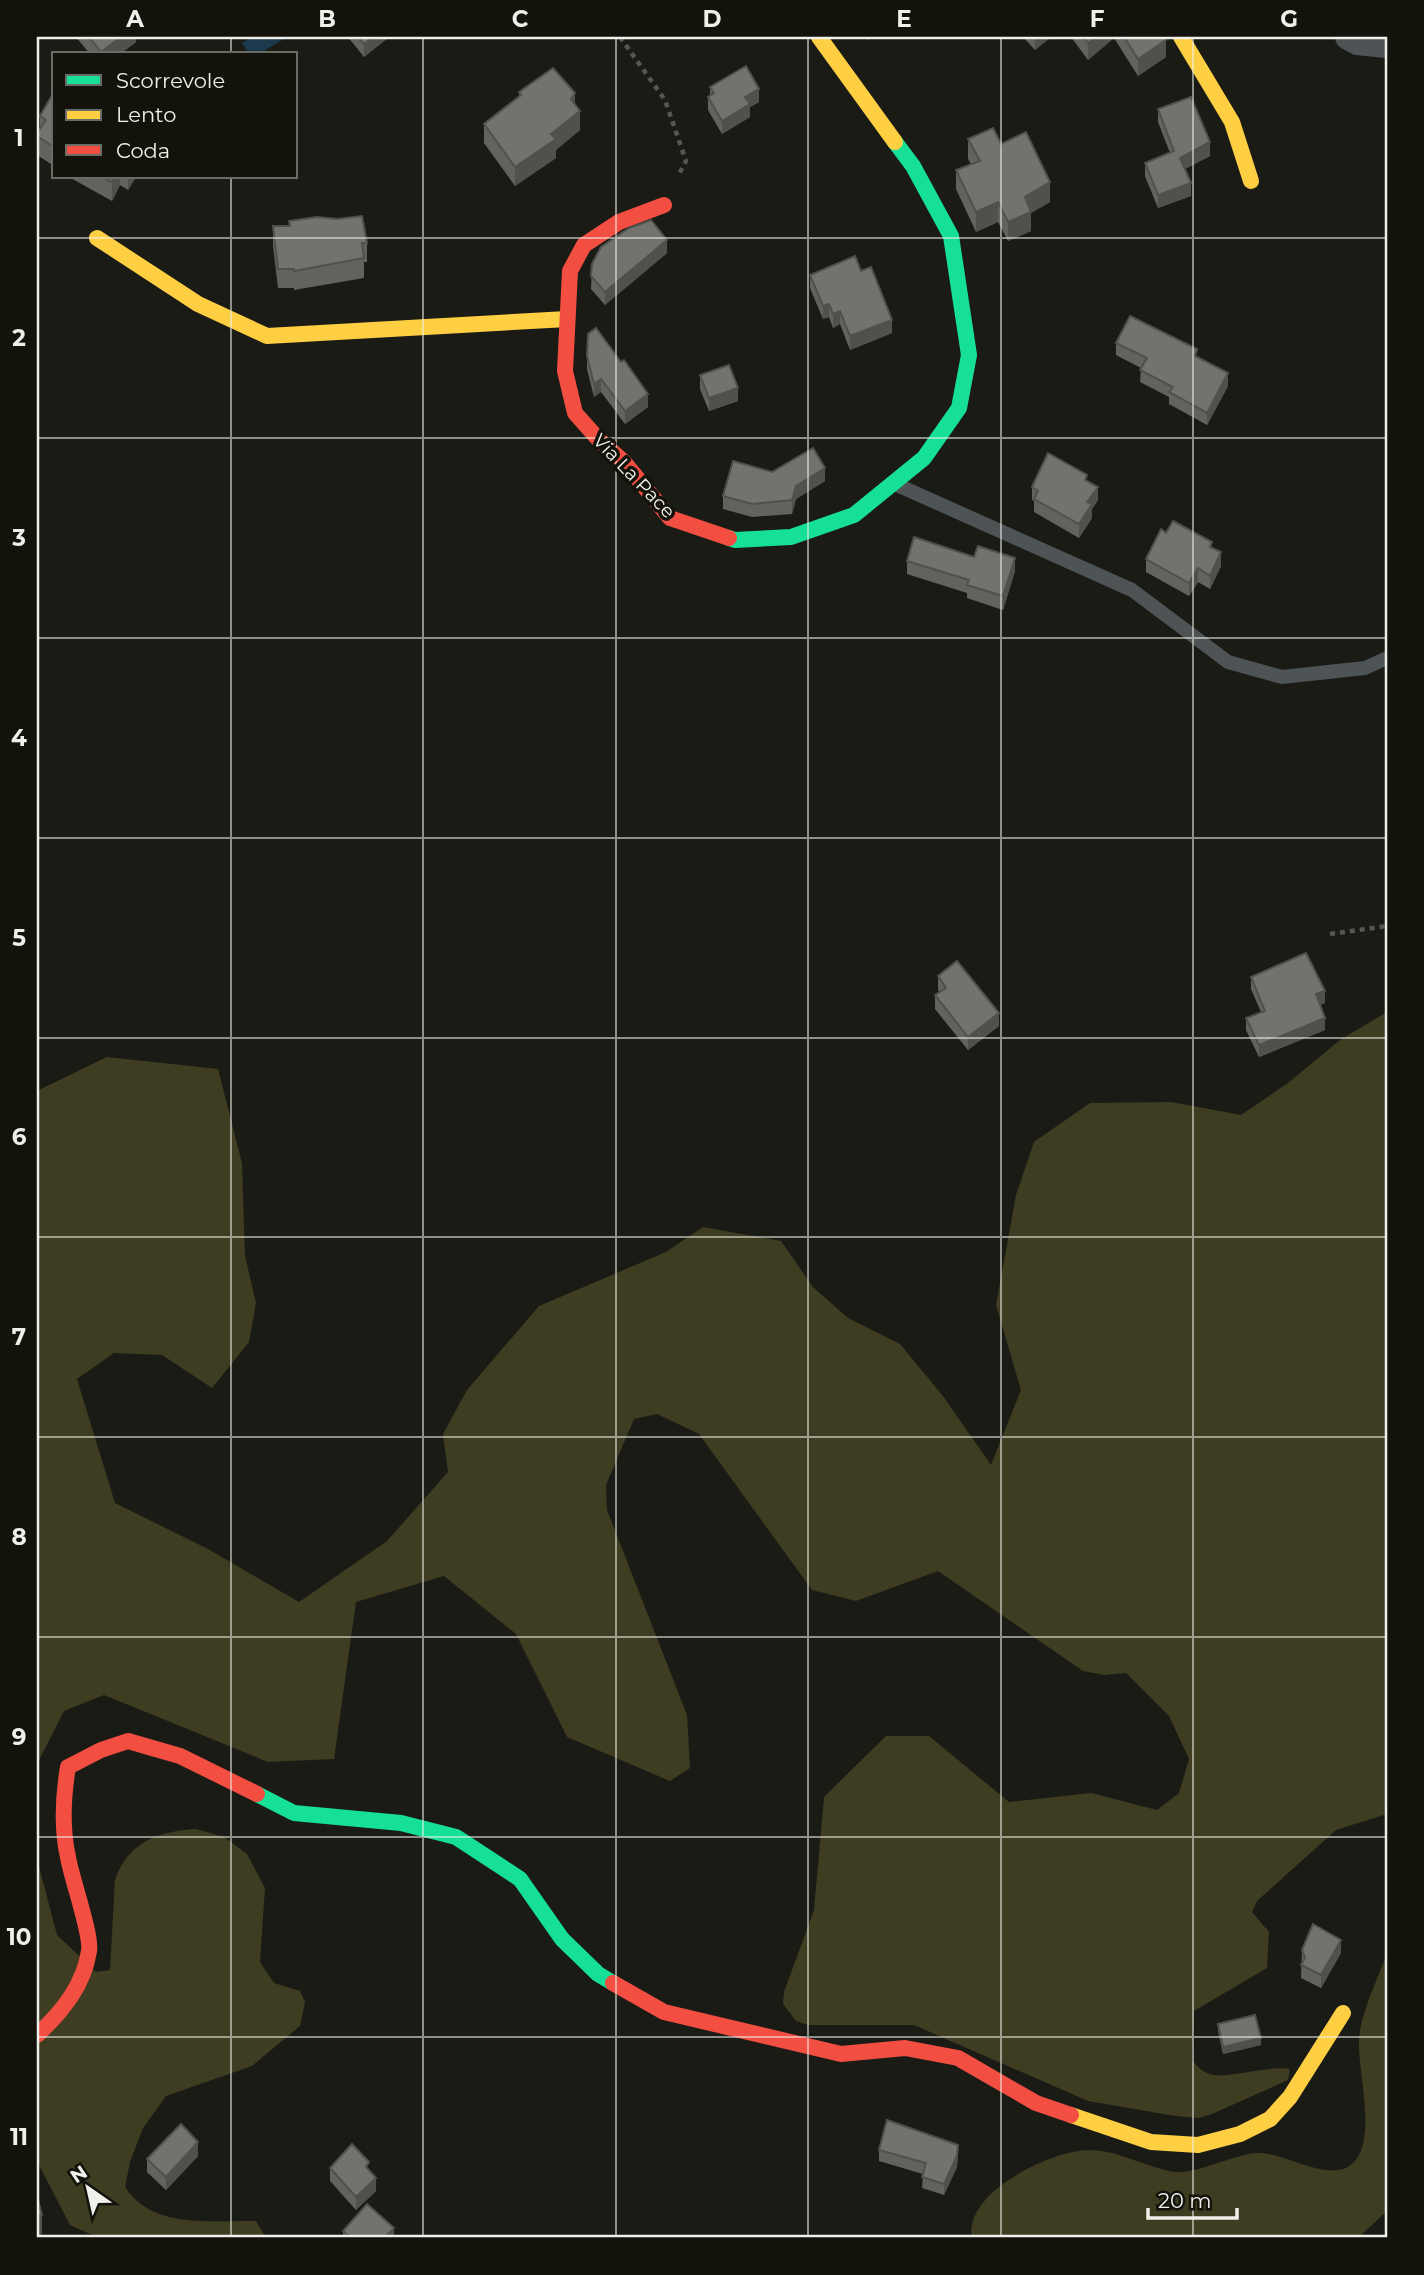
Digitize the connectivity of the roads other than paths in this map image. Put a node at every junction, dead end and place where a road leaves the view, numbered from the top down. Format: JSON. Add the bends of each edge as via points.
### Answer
{"nodes":[{"id":1,"x":819,"y":37,"type":"edge"},
{"id":2,"x":1181,"y":37,"type":"edge"},
{"id":3,"x":1348,"y":37,"type":"edge"},
{"id":4,"x":1387,"y":45,"type":"edge"},
{"id":5,"x":1251,"y":181,"type":"dead end"},
{"id":6,"x":664,"y":205,"type":"road end"},
{"id":7,"x":97,"y":238,"type":"dead end"},
{"id":8,"x":568,"y":319,"type":"junction"},
{"id":9,"x":894,"y":484,"type":"junction"},
{"id":10,"x":1387,"y":658,"type":"edge"},
{"id":11,"x":1343,"y":2013,"type":"dead end"},
{"id":12,"x":37,"y":2035,"type":"edge"}],
"edges":[{"from":1,"to":9,"type":"street","name":"Via La Pace","via":[[913,166],[951,236],[969,355],[959,408],[924,458]]},
{"from":2,"to":5,"type":"street","via":[[1232,122]]},
{"from":3,"to":4,"type":"street"},
{"from":6,"to":8,"type":"street","name":"Via La Pace","via":[[619,222],[584,245],[570,271]]},
{"from":7,"to":8,"type":"street","via":[[198,304],[267,336]]},
{"from":8,"to":9,"type":"street","name":"Via La Pace","via":[[565,371],[575,413],[624,461],[670,518],[735,540],[791,537],[854,515]]},
{"from":9,"to":10,"type":"lane","via":[[1132,590],[1228,662],[1282,677],[1365,668]]},
{"from":11,"to":12,"type":"street","via":[[1290,2097],[1270,2119],[1240,2134],[1198,2145],[1151,2142],[1036,2103],[958,2058],[905,2048],[841,2054],[664,2012],[598,1974],[562,1939],[520,1879],[456,1837],[401,1823],[294,1813],[180,1756],[128,1741],[68,1768],[62,1803],[67,1856],[90,1948],[81,1979],[60,2014]]}]}
